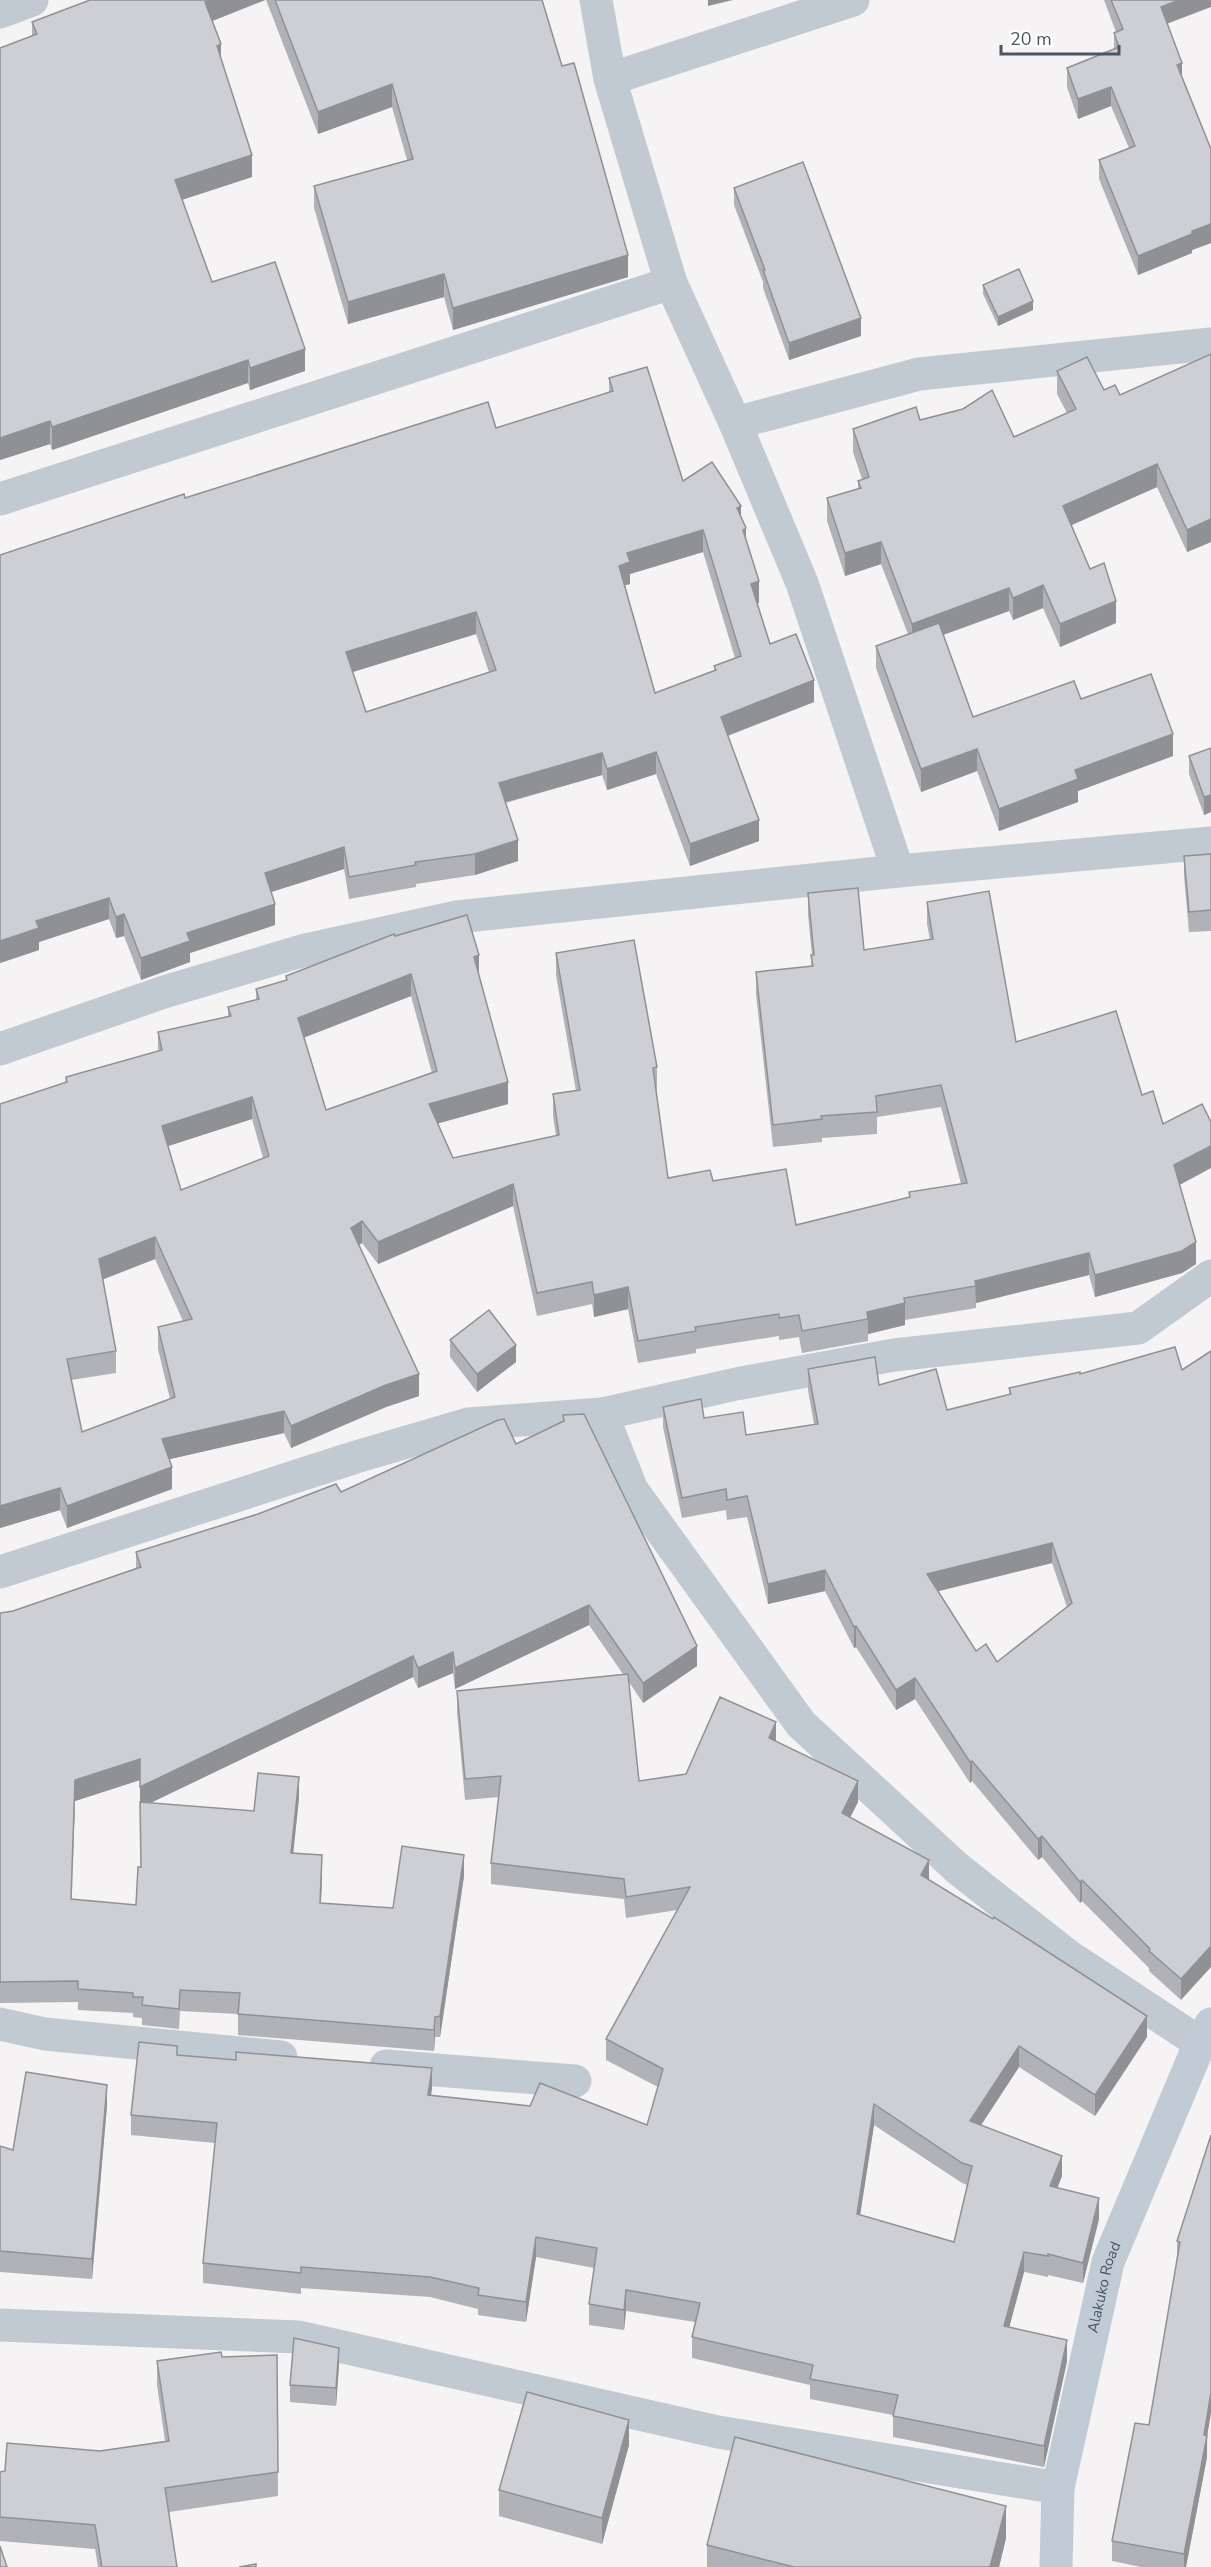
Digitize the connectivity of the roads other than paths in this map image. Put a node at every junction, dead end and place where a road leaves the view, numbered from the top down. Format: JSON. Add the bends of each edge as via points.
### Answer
{"nodes":[{"id":1,"x":32,"y":0,"type":"edge"},
{"id":2,"x":596,"y":0,"type":"edge"},
{"id":3,"x":853,"y":0,"type":"edge"},
{"id":4,"x":0,"y":12,"type":"edge"},
{"id":5,"x":610,"y":79,"type":"junction"},
{"id":6,"x":671,"y":283,"type":"junction"},
{"id":7,"x":1211,"y":345,"type":"edge"},
{"id":8,"x":735,"y":423,"type":"junction"},
{"id":9,"x":0,"y":499,"type":"edge"},
{"id":10,"x":1211,"y":843,"type":"edge"},
{"id":11,"x":898,"y":871,"type":"junction"},
{"id":12,"x":0,"y":1049,"type":"edge"},
{"id":13,"x":1211,"y":1276,"type":"edge"},
{"id":14,"x":602,"y":1414,"type":"junction"},
{"id":15,"x":0,"y":1572,"type":"edge"},
{"id":16,"x":0,"y":2024,"type":"edge"},
{"id":17,"x":1206,"y":2034,"type":"edge"},
{"id":18,"x":308,"y":2060,"type":"edge"},
{"id":19,"x":354,"y":2063,"type":"edge"},
{"id":20,"x":575,"y":2081,"type":"dead end"},
{"id":21,"x":0,"y":2325,"type":"edge"},
{"id":22,"x":1058,"y":2488,"type":"junction"},
{"id":23,"x":1056,"y":2567,"type":"edge"}],
"edges":[{"from":1,"to":4,"type":"street"},
{"from":2,"to":5,"type":"street"},
{"from":3,"to":5,"type":"street"},
{"from":5,"to":6,"type":"street"},
{"from":6,"to":8,"type":"street"},
{"from":6,"to":9,"type":"street"},
{"from":7,"to":8,"type":"street","via":[[919,374]]},
{"from":8,"to":11,"type":"street","via":[[820,634]]},
{"from":10,"to":11,"type":"street"},
{"from":11,"to":12,"type":"street","via":[[456,917],[305,950],[164,992]]},
{"from":13,"to":14,"type":"street","via":[[1138,1328],[894,1355]]},
{"from":14,"to":15,"type":"street","via":[[468,1424]]},
{"from":14,"to":17,"type":"street","via":[[632,1490],[801,1724],[957,1868],[1067,1955]]},
{"from":16,"to":18,"type":"street","via":[[45,2034]]},
{"from":17,"to":22,"type":"main road","name":"Alakuko Road","via":[[1108,2262]]},
{"from":19,"to":20,"type":"street"},
{"from":21,"to":22,"type":"street","via":[[299,2337],[718,2432]]},
{"from":22,"to":23,"type":"main road","name":"Alakuko Road"}]}
